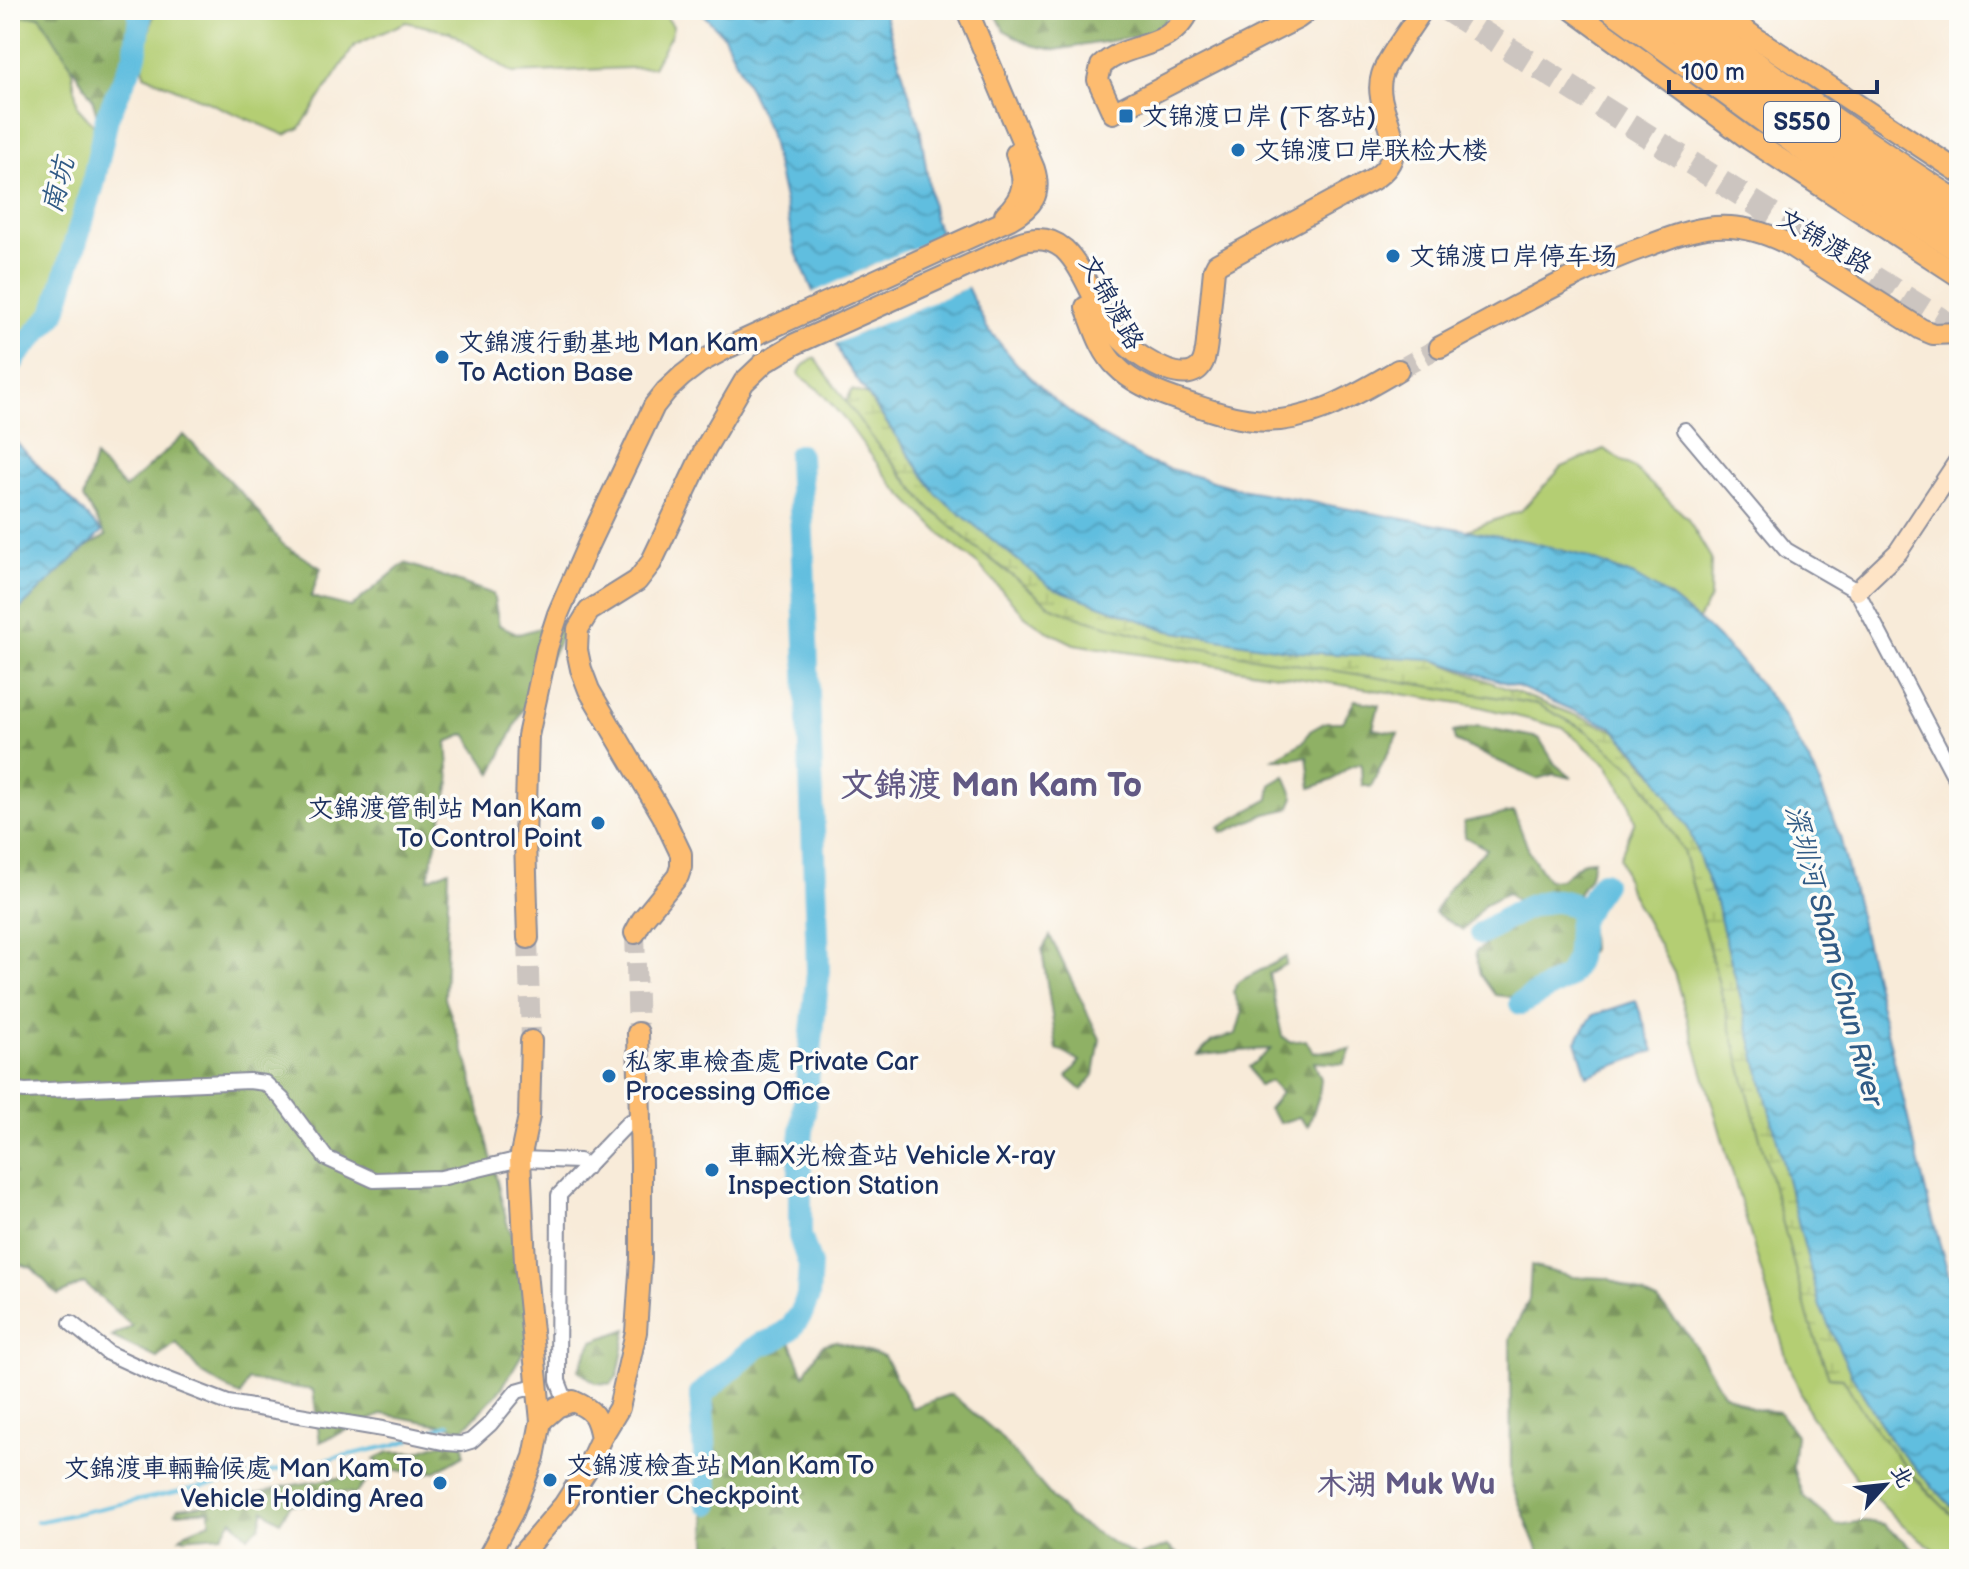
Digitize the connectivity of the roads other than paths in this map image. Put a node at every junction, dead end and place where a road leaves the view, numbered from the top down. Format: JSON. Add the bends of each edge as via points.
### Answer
{"nodes":[{"id":1,"x":955,"y":10,"type":"edge"},
{"id":2,"x":967,"y":10,"type":"edge"},
{"id":3,"x":1190,"y":10,"type":"edge"},
{"id":4,"x":1309,"y":10,"type":"edge"},
{"id":5,"x":1422,"y":10,"type":"edge"},
{"id":6,"x":1573,"y":10,"type":"edge"},
{"id":7,"x":1613,"y":10,"type":"edge"},
{"id":8,"x":1650,"y":10,"type":"edge"},
{"id":9,"x":1683,"y":10,"type":"edge"},
{"id":10,"x":1732,"y":14,"type":"edge"},
{"id":11,"x":1959,"y":172,"type":"edge"},
{"id":12,"x":1959,"y":204,"type":"edge"},
{"id":13,"x":1959,"y":228,"type":"edge"},
{"id":14,"x":978,"y":233,"type":"junction"},
{"id":15,"x":1959,"y":250,"type":"edge"},
{"id":16,"x":990,"y":257,"type":"junction"},
{"id":17,"x":1959,"y":276,"type":"edge"},
{"id":18,"x":1959,"y":333,"type":"edge"},
{"id":19,"x":1440,"y":347,"type":"tunnel mouth"},
{"id":20,"x":1398,"y":370,"type":"tunnel mouth"},
{"id":21,"x":1685,"y":430,"type":"dead end"},
{"id":22,"x":1959,"y":460,"type":"edge"},
{"id":23,"x":1857,"y":591,"type":"junction"},
{"id":24,"x":1959,"y":785,"type":"edge"},
{"id":25,"x":635,"y":933,"type":"tunnel mouth"},
{"id":26,"x":528,"y":938,"type":"tunnel mouth"},
{"id":27,"x":638,"y":1033,"type":"tunnel mouth"},
{"id":28,"x":531,"y":1041,"type":"tunnel mouth"},
{"id":29,"x":10,"y":1089,"type":"edge"},
{"id":30,"x":629,"y":1122,"type":"dead end"},
{"id":31,"x":520,"y":1159,"type":"junction"},
{"id":32,"x":586,"y":1168,"type":"junction"},
{"id":33,"x":71,"y":1323,"type":"dead end"},
{"id":34,"x":538,"y":1392,"type":"junction"},
{"id":35,"x":567,"y":1404,"type":"junction"},
{"id":36,"x":541,"y":1421,"type":"junction"},
{"id":37,"x":601,"y":1438,"type":"junction"},
{"id":38,"x":487,"y":1559,"type":"edge"},
{"id":39,"x":518,"y":1559,"type":"edge"}],
"edges":[{"from":1,"to":14,"type":"main road","via":[[1023,180],[1013,207]]},
{"from":2,"to":14,"type":"main road","via":[[1038,186],[1024,211]]},
{"from":3,"to":4,"type":"main road","via":[[1169,35],[1101,66],[1098,80],[1113,113]]},
{"from":5,"to":16,"type":"main road","name":"文锦渡路","via":[[1381,80],[1381,99],[1394,138],[1389,164],[1372,180],[1217,264],[1205,354],[1194,372],[1169,372],[1128,347],[1104,317],[1071,257],[1054,242],[1028,239]]},
{"from":6,"to":17,"type":"main road","via":[[1749,139]]},
{"from":7,"to":15,"type":"highway","via":[[1826,165]]},
{"from":8,"to":13,"type":"highway","number":"S550","via":[[1814,131]]},
{"from":9,"to":12,"type":"highway","number":"S550"},
{"from":10,"to":11,"type":"main road"},
{"from":14,"to":26,"type":"main road","via":[[699,363],[654,406],[547,648],[528,736]]},
{"from":16,"to":20,"type":"main road","name":"文锦渡路","via":[[1028,248],[1056,257],[1075,281],[1117,367],[1174,399],[1224,415],[1287,419],[1346,399]]},
{"from":16,"to":25,"type":"main road","via":[[765,362],[744,382],[705,449],[651,563],[637,581],[589,611],[578,629],[577,650],[589,690],[681,854],[678,876]]},
{"from":18,"to":19,"type":"main road","name":"文锦渡路","via":[[1921,329],[1770,235],[1717,227],[1606,260]]},
{"from":21,"to":23,"type":"street","via":[[1786,550]]},
{"from":22,"to":23,"type":"street","via":[[1898,552]]},
{"from":23,"to":24,"type":"street"},
{"from":27,"to":37,"type":"main road","via":[[641,1228],[636,1332],[619,1408]]},
{"from":28,"to":31,"type":"main road","via":[[529,1116]]},
{"from":29,"to":31,"type":"street","via":[[265,1083],[326,1158],[374,1180],[441,1178]]},
{"from":30,"to":32,"type":"street"},
{"from":31,"to":32,"type":"street","via":[[579,1161]]},
{"from":31,"to":34,"type":"main road"},
{"from":32,"to":35,"type":"street","via":[[559,1195],[558,1381]]},
{"from":33,"to":34,"type":"street","via":[[108,1353],[228,1403],[447,1443],[471,1441],[517,1391],[531,1387]]},
{"from":34,"to":36,"type":"main road"},
{"from":35,"to":36,"type":"main road"},
{"from":35,"to":37,"type":"main road","via":[[587,1407],[597,1419]]},
{"from":36,"to":38,"type":"main road","via":[[534,1457]]},
{"from":37,"to":39,"type":"main road","via":[[564,1505]]}]}
